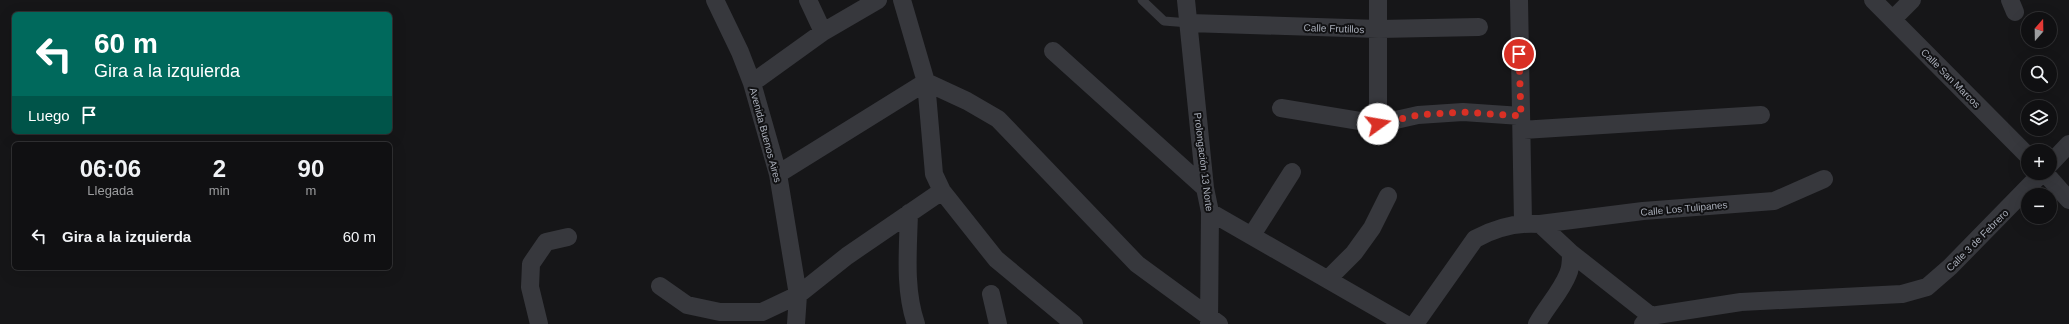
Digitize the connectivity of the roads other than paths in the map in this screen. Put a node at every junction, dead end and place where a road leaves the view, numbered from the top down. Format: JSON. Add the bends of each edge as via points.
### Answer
{"nodes":[{"id":1,"x":715,"y":0,"type":"edge"},
{"id":2,"x":808,"y":0,"type":"edge"},
{"id":3,"x":878,"y":0,"type":"edge"},
{"id":4,"x":902,"y":0,"type":"edge"},
{"id":5,"x":1142,"y":0,"type":"edge"},
{"id":6,"x":1186,"y":0,"type":"edge"},
{"id":7,"x":1378,"y":0,"type":"edge"},
{"id":8,"x":1519,"y":0,"type":"edge"},
{"id":9,"x":1873,"y":0,"type":"edge"},
{"id":10,"x":1912,"y":0,"type":"edge"},
{"id":11,"x":1893,"y":19,"type":"junction"},
{"id":12,"x":1189,"y":23,"type":"junction"},
{"id":13,"x":1479,"y":27,"type":"dead end"},
{"id":14,"x":1379,"y":29,"type":"junction"},
{"id":15,"x":822,"y":32,"type":"junction"},
{"id":16,"x":1053,"y":51,"type":"dead end"},
{"id":17,"x":926,"y":82,"type":"junction"},
{"id":18,"x":752,"y":83,"type":"junction"},
{"id":19,"x":1281,"y":108,"type":"dead end"},
{"id":20,"x":1760,"y":115,"type":"dead end"},
{"id":21,"x":1522,"y":123,"type":"junction"},
{"id":22,"x":1378,"y":124,"type":"junction"},
{"id":23,"x":2069,"y":144,"type":"edge"},
{"id":24,"x":2021,"y":149,"type":"edge"},
{"id":25,"x":2057,"y":157,"type":"edge"},
{"id":26,"x":1292,"y":172,"type":"dead end"},
{"id":27,"x":778,"y":174,"type":"junction"},
{"id":28,"x":1824,"y":179,"type":"dead end"},
{"id":29,"x":2037,"y":180,"type":"edge"},
{"id":30,"x":2050,"y":180,"type":"edge"},
{"id":31,"x":1205,"y":188,"type":"junction"},
{"id":32,"x":942,"y":191,"type":"junction"},
{"id":33,"x":1388,"y":196,"type":"dead end"},
{"id":34,"x":2069,"y":200,"type":"edge"},
{"id":35,"x":1210,"y":212,"type":"junction"},
{"id":36,"x":909,"y":214,"type":"junction"},
{"id":37,"x":1531,"y":223,"type":"junction"},
{"id":38,"x":1252,"y":235,"type":"junction"},
{"id":39,"x":568,"y":237,"type":"dead end"},
{"id":40,"x":1571,"y":253,"type":"junction"},
{"id":41,"x":1328,"y":279,"type":"junction"},
{"id":42,"x":660,"y":286,"type":"dead end"},
{"id":43,"x":991,"y":294,"type":"dead end"},
{"id":44,"x":798,"y":295,"type":"junction"},
{"id":45,"x":1647,"y":320,"type":"edge"},
{"id":46,"x":1213,"y":322,"type":"edge"},
{"id":47,"x":540,"y":324,"type":"edge"},
{"id":48,"x":796,"y":324,"type":"edge"},
{"id":49,"x":916,"y":324,"type":"edge"},
{"id":50,"x":998,"y":324,"type":"edge"},
{"id":51,"x":1074,"y":324,"type":"edge"},
{"id":52,"x":1405,"y":324,"type":"edge"},
{"id":53,"x":1415,"y":324,"type":"edge"},
{"id":54,"x":1537,"y":324,"type":"edge"}],
"edges":[{"from":1,"to":18,"type":"street","name":"Avenida Buenos Aires"},
{"from":2,"to":15,"type":"street"},
{"from":3,"to":15,"type":"street"},
{"from":4,"to":17,"type":"street"},
{"from":5,"to":12,"type":"lane","via":[[1164,21]]},
{"from":6,"to":12,"type":"street","name":"Prolongación 13 Norte"},
{"from":7,"to":14,"type":"street"},
{"from":8,"to":21,"type":"street"},
{"from":9,"to":11,"type":"street","name":"Calle San Marcos"},
{"from":10,"to":11,"type":"street"},
{"from":11,"to":24,"type":"street","name":"Calle San Marcos"},
{"from":12,"to":14,"type":"street","name":"Calle Frutillos"},
{"from":12,"to":31,"type":"street","name":"Prolongación 13 Norte"},
{"from":13,"to":14,"type":"street","name":"Calle Frutillos"},
{"from":14,"to":22,"type":"street"},
{"from":15,"to":18,"type":"street"},
{"from":16,"to":31,"type":"street"},
{"from":17,"to":27,"type":"street"},
{"from":17,"to":32,"type":"street","via":[[934,174]]},
{"from":17,"to":46,"type":"street","via":[[998,119],[1137,264]]},
{"from":18,"to":27,"type":"street","name":"Avenida Buenos Aires"},
{"from":19,"to":22,"type":"street"},
{"from":20,"to":21,"type":"street"},
{"from":21,"to":22,"type":"street","via":[[1463,112],[1418,115]]},
{"from":21,"to":37,"type":"street"},
{"from":23,"to":25,"type":"street"},
{"from":26,"to":38,"type":"street"},
{"from":27,"to":44,"type":"street","name":"Avenida Buenos Aires"},
{"from":28,"to":37,"type":"street","name":"Calle Los Tulipanes","via":[[1774,201]]},
{"from":29,"to":45,"type":"street","name":"Calle 3 de Febrero","via":[[1950,268],[1927,287],[1902,294],[1740,302]]},
{"from":30,"to":34,"type":"street"},
{"from":31,"to":35,"type":"street","name":"Prolongación 13 Norte"},
{"from":32,"to":36,"type":"street"},
{"from":32,"to":51,"type":"street","via":[[996,259]]},
{"from":33,"to":41,"type":"street","via":[[1372,228],[1354,253]]},
{"from":35,"to":38,"type":"street"},
{"from":35,"to":46,"type":"street","name":"Prolongación 13 Norte"},
{"from":36,"to":44,"type":"street","via":[[847,256]]},
{"from":36,"to":49,"type":"street","via":[[907,266],[910,306]]},
{"from":37,"to":40,"type":"street"},
{"from":37,"to":53,"type":"street","name":"Calle Los Tulipanes","via":[[1490,231],[1475,239]]},
{"from":38,"to":41,"type":"street"},
{"from":39,"to":47,"type":"street","via":[[546,242],[531,264],[530,287]]},
{"from":40,"to":45,"type":"street"},
{"from":40,"to":54,"type":"street","via":[[1569,272],[1563,285]]},
{"from":41,"to":52,"type":"street"},
{"from":42,"to":44,"type":"street","via":[[687,305],[720,312],[762,312]]},
{"from":43,"to":50,"type":"street"},
{"from":44,"to":48,"type":"street","name":"Avenida Buenos Aires"}]}
